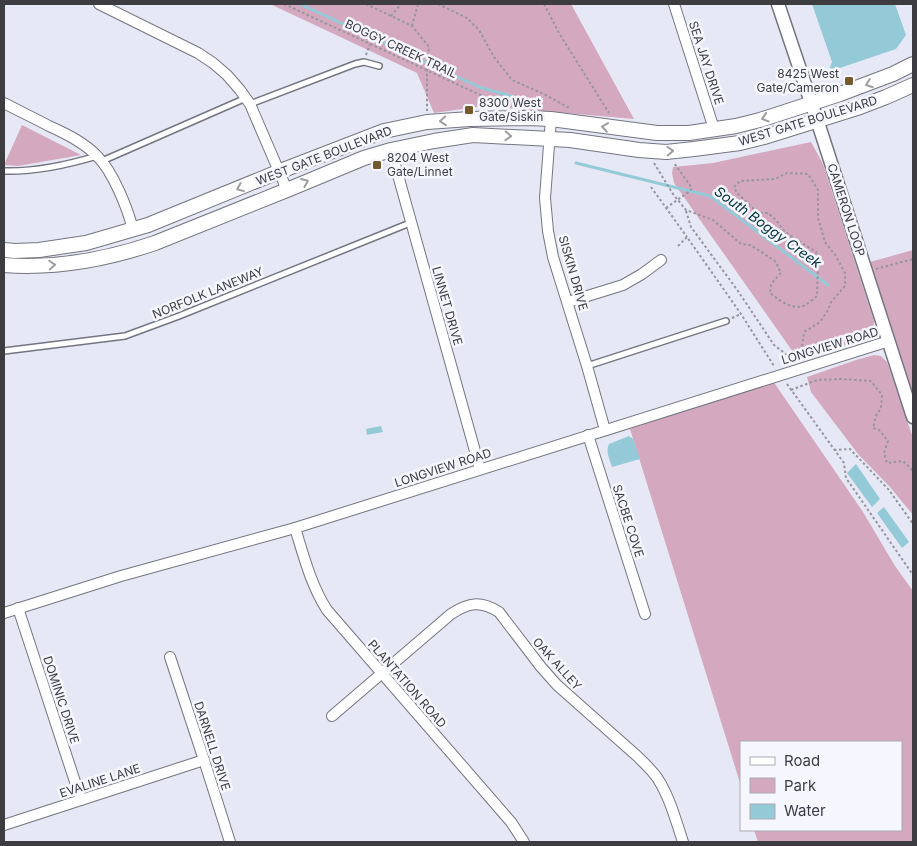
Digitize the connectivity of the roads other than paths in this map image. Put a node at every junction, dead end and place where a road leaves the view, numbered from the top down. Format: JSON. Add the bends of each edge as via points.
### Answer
{"nodes":[{"id":1,"x":98,"y":4,"type":"edge"},
{"id":2,"x":674,"y":4,"type":"edge"},
{"id":3,"x":778,"y":4,"type":"edge"},
{"id":4,"x":913,"y":64,"type":"edge"},
{"id":5,"x":379,"y":66,"type":"dead end"},
{"id":6,"x":913,"y":85,"type":"edge"},
{"id":7,"x":248,"y":101,"type":"junction"},
{"id":8,"x":812,"y":103,"type":"junction"},
{"id":9,"x":4,"y":104,"type":"edge"},
{"id":10,"x":551,"y":119,"type":"junction"},
{"id":11,"x":817,"y":121,"type":"junction"},
{"id":12,"x":714,"y":129,"type":"junction"},
{"id":13,"x":549,"y":138,"type":"junction"},
{"id":14,"x":391,"y":150,"type":"junction"},
{"id":15,"x":100,"y":159,"type":"junction"},
{"id":16,"x":4,"y":171,"type":"edge"},
{"id":17,"x":278,"y":172,"type":"junction"},
{"id":18,"x":287,"y":190,"type":"junction"},
{"id":19,"x":410,"y":223,"type":"junction"},
{"id":20,"x":133,"y":230,"type":"junction"},
{"id":21,"x":4,"y":250,"type":"edge"},
{"id":22,"x":661,"y":260,"type":"dead end"},
{"id":23,"x":4,"y":266,"type":"edge"},
{"id":24,"x":568,"y":302,"type":"junction"},
{"id":25,"x":726,"y":321,"type":"dead end"},
{"id":26,"x":889,"y":340,"type":"junction"},
{"id":27,"x":4,"y":350,"type":"edge"},
{"id":28,"x":587,"y":366,"type":"junction"},
{"id":29,"x":913,"y":416,"type":"edge"},
{"id":30,"x":606,"y":430,"type":"junction"},
{"id":31,"x":588,"y":435,"type":"junction"},
{"id":32,"x":480,"y":469,"type":"junction"},
{"id":33,"x":295,"y":528,"type":"junction"},
{"id":34,"x":18,"y":608,"type":"junction"},
{"id":35,"x":4,"y":613,"type":"edge"},
{"id":36,"x":645,"y":614,"type":"dead end"},
{"id":37,"x":170,"y":657,"type":"dead end"},
{"id":38,"x":381,"y":674,"type":"junction"},
{"id":39,"x":332,"y":716,"type":"dead end"},
{"id":40,"x":204,"y":760,"type":"junction"},
{"id":41,"x":81,"y":800,"type":"junction"},
{"id":42,"x":4,"y":825,"type":"edge"},
{"id":43,"x":230,"y":842,"type":"edge"},
{"id":44,"x":524,"y":842,"type":"edge"},
{"id":45,"x":683,"y":842,"type":"edge"}],
"edges":[{"from":1,"to":7,"type":"street","via":[[213,63]]},
{"from":2,"to":12,"type":"street","name":"SEA JAY DRIVE"},
{"from":3,"to":8,"type":"street","name":"CAMERON LOOP"},
{"from":4,"to":8,"type":"main road","name":"WEST GATE BOULEVARD","one_way":true},
{"from":5,"to":7,"type":"lane","via":[[364,62],[355,64]]},
{"from":6,"to":11,"type":"main road","name":"WEST GATE BOULEVARD"},
{"from":7,"to":15,"type":"lane"},
{"from":7,"to":17,"type":"street"},
{"from":8,"to":11,"type":"street","name":"CAMERON LOOP"},
{"from":8,"to":12,"type":"main road","name":"WEST GATE BOULEVARD","one_way":true,"via":[[760,120]]},
{"from":9,"to":15,"type":"street","via":[[78,141]]},
{"from":12,"to":10,"type":"main road","name":"WEST GATE BOULEVARD","one_way":true,"via":[[657,134]]},
{"from":10,"to":13,"type":"street","name":"SISKIN DRIVE"},
{"from":10,"to":17,"type":"main road","name":"WEST GATE BOULEVARD","one_way":true,"via":[[470,119],[419,124],[384,131]]},
{"from":13,"to":11,"type":"main road","name":"WEST GATE BOULEVARD","one_way":true,"via":[[666,152],[740,143]]},
{"from":11,"to":26,"type":"street","name":"CAMERON LOOP"},
{"from":14,"to":13,"type":"main road","name":"WEST GATE BOULEVARD","one_way":true,"via":[[473,135]]},
{"from":13,"to":24,"type":"street","name":"SISKIN DRIVE","via":[[545,198],[548,231]]},
{"from":18,"to":14,"type":"main road","name":"WEST GATE BOULEVARD","one_way":true},
{"from":14,"to":19,"type":"street","name":"LINNET DRIVE"},
{"from":15,"to":16,"type":"lane"},
{"from":15,"to":20,"type":"street","via":[[109,171]]},
{"from":17,"to":18,"type":"street"},
{"from":17,"to":20,"type":"main road","name":"WEST GATE BOULEVARD","one_way":true},
{"from":23,"to":18,"type":"main road","name":"WEST GATE BOULEVARD","one_way":true,"via":[[56,266],[137,249]]},
{"from":19,"to":27,"type":"lane","name":"NORFOLK LANEWAY","via":[[125,336]]},
{"from":19,"to":32,"type":"street","name":"LINNET DRIVE"},
{"from":20,"to":21,"type":"main road","name":"WEST GATE BOULEVARD","via":[[86,243],[39,250]]},
{"from":22,"to":24,"type":"street","via":[[623,285]]},
{"from":24,"to":28,"type":"street","name":"SISKIN DRIVE"},
{"from":25,"to":28,"type":"lane"},
{"from":26,"to":29,"type":"street","name":"CAMERON LOOP"},
{"from":26,"to":30,"type":"street","name":"LONGVIEW ROAD"},
{"from":28,"to":30,"type":"street","name":"SISKIN DRIVE"},
{"from":30,"to":31,"type":"street","name":"LONGVIEW ROAD"},
{"from":31,"to":32,"type":"street","name":"LONGVIEW ROAD"},
{"from":31,"to":36,"type":"street","name":"SACBE COVE"},
{"from":32,"to":33,"type":"street","name":"LONGVIEW ROAD"},
{"from":33,"to":34,"type":"street","name":"LONGVIEW ROAD"},
{"from":33,"to":38,"type":"street","name":"PLANTATION ROAD","via":[[320,599]]},
{"from":34,"to":35,"type":"street","name":"LONGVIEW ROAD"},
{"from":34,"to":41,"type":"street","name":"DOMINIC DRIVE"},
{"from":37,"to":40,"type":"street","name":"DARNELL DRIVE"},
{"from":38,"to":39,"type":"street"},
{"from":38,"to":44,"type":"street","name":"PLANTATION ROAD","via":[[511,822]]},
{"from":38,"to":45,"type":"street","name":"OAK ALLEY","via":[[460,608],[475,604],[491,607],[499,612],[557,685],[657,778]]},
{"from":40,"to":41,"type":"street","name":"EVALINE LANE"},
{"from":40,"to":43,"type":"street","name":"DARNELL DRIVE"},
{"from":41,"to":42,"type":"street","name":"EVALINE LANE"}]}
